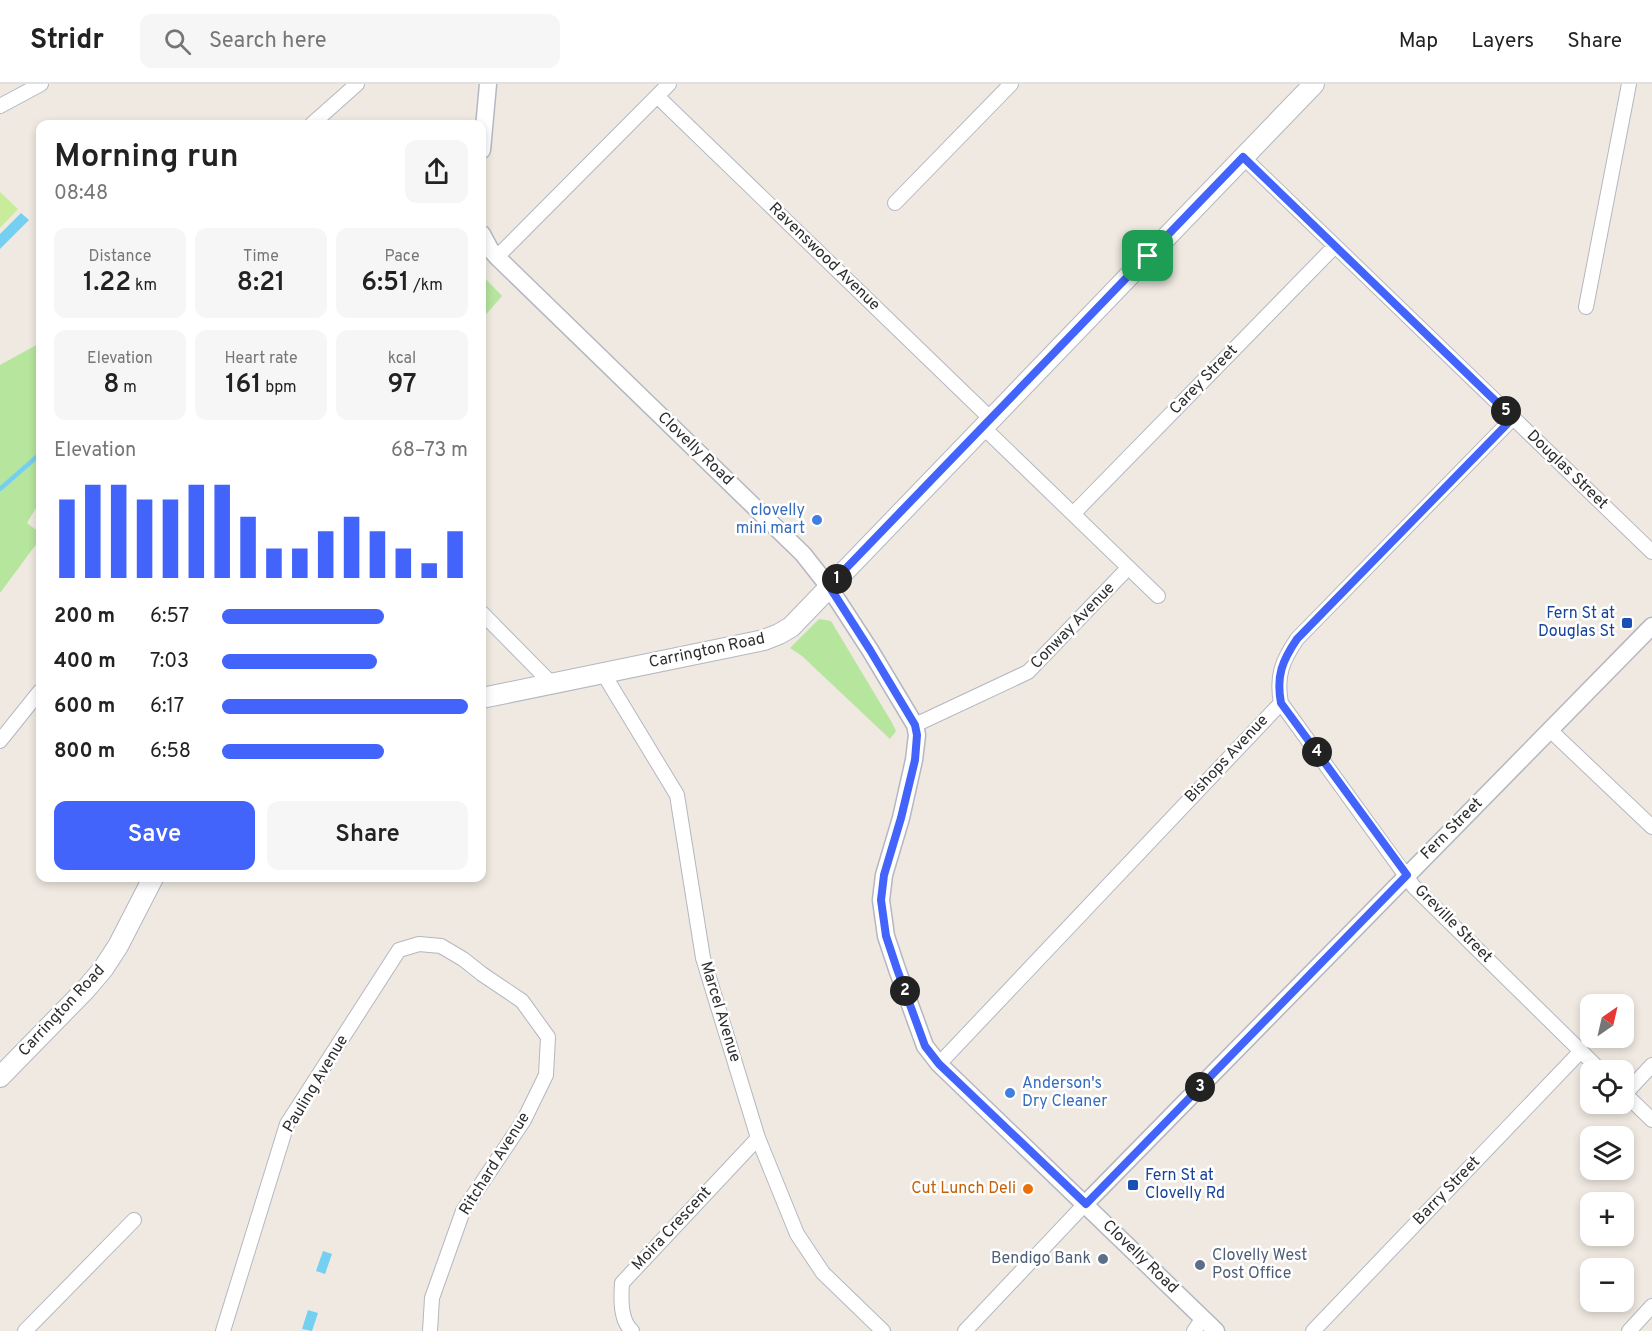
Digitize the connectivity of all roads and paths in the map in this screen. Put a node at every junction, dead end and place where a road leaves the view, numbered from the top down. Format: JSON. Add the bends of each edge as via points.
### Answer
{"nodes":[{"id":1,"x":41,"y":84,"type":"edge"},
{"id":2,"x":357,"y":84,"type":"edge"},
{"id":3,"x":488,"y":84,"type":"edge"},
{"id":4,"x":669,"y":84,"type":"edge"},
{"id":5,"x":1011,"y":84,"type":"edge"},
{"id":6,"x":1314,"y":84,"type":"edge"},
{"id":7,"x":1629,"y":84,"type":"edge"},
{"id":8,"x":657,"y":96,"type":"junction"},
{"id":9,"x":0,"y":106,"type":"edge"},
{"id":10,"x":316,"y":120,"type":"edge"},
{"id":11,"x":485,"y":120,"type":"edge"},
{"id":12,"x":1243,"y":157,"type":"junction"},
{"id":13,"x":896,"y":204,"type":"dead end"},
{"id":14,"x":486,"y":242,"type":"edge"},
{"id":15,"x":1335,"y":246,"type":"junction"},
{"id":16,"x":497,"y":257,"type":"junction"},
{"id":17,"x":1586,"y":307,"type":"dead end"},
{"id":18,"x":1513,"y":418,"type":"junction"},
{"id":19,"x":987,"y":423,"type":"junction"},
{"id":20,"x":1073,"y":514,"type":"junction"},
{"id":21,"x":1632,"y":532,"type":"junction"},
{"id":22,"x":1652,"y":552,"type":"edge"},
{"id":23,"x":1652,"y":565,"type":"edge"},
{"id":24,"x":1128,"y":568,"type":"junction"},
{"id":25,"x":829,"y":586,"type":"junction"},
{"id":26,"x":1158,"y":596,"type":"dead end"},
{"id":27,"x":486,"y":617,"type":"edge"},
{"id":28,"x":1649,"y":627,"type":"edge"},
{"id":29,"x":603,"y":673,"type":"junction"},
{"id":30,"x":552,"y":684,"type":"junction"},
{"id":31,"x":36,"y":696,"type":"edge"},
{"id":32,"x":486,"y":697,"type":"edge"},
{"id":33,"x":1281,"y":703,"type":"junction"},
{"id":34,"x":915,"y":725,"type":"junction"},
{"id":35,"x":1550,"y":730,"type":"junction"},
{"id":36,"x":0,"y":741,"type":"edge"},
{"id":37,"x":1652,"y":827,"type":"edge"},
{"id":38,"x":1407,"y":875,"type":"junction"},
{"id":39,"x":151,"y":882,"type":"edge"},
{"id":40,"x":399,"y":950,"type":"joint"},
{"id":41,"x":1581,"y":1051,"type":"junction"},
{"id":42,"x":1590,"y":1060,"type":"edge"},
{"id":43,"x":939,"y":1064,"type":"junction"},
{"id":44,"x":1652,"y":1065,"type":"edge"},
{"id":45,"x":0,"y":1077,"type":"edge"},
{"id":46,"x":1634,"y":1083,"type":"edge"},
{"id":47,"x":1634,"y":1103,"type":"edge"},
{"id":48,"x":1652,"y":1120,"type":"edge"},
{"id":49,"x":758,"y":1138,"type":"junction"},
{"id":50,"x":1086,"y":1204,"type":"junction"},
{"id":51,"x":134,"y":1220,"type":"dead end"},
{"id":52,"x":1652,"y":1306,"type":"edge"},
{"id":53,"x":1198,"y":1325,"type":"edge"},
{"id":54,"x":25,"y":1331,"type":"edge"},
{"id":55,"x":223,"y":1331,"type":"edge"},
{"id":56,"x":430,"y":1331,"type":"edge"},
{"id":57,"x":632,"y":1331,"type":"edge"},
{"id":58,"x":883,"y":1331,"type":"edge"},
{"id":59,"x":964,"y":1331,"type":"edge"},
{"id":60,"x":1216,"y":1331,"type":"edge"},
{"id":61,"x":1313,"y":1331,"type":"edge"},
{"id":62,"x":1629,"y":1331,"type":"edge"}],
"edges":[{"from":1,"to":9,"type":"street"},
{"from":2,"to":10,"type":"street"},
{"from":3,"to":11,"type":"street"},
{"from":4,"to":8,"type":"street"},
{"from":5,"to":13,"type":"street"},
{"from":6,"to":12,"type":"main road","name":"Carrington Road"},
{"from":7,"to":17,"type":"street"},
{"from":8,"to":16,"type":"street"},
{"from":8,"to":19,"type":"street","name":"Ravenswood Avenue"},
{"from":12,"to":15,"type":"street","name":"Douglas Street"},
{"from":12,"to":19,"type":"main road","name":"Carrington Road"},
{"from":14,"to":16,"type":"street","name":"Clovelly Road"},
{"from":15,"to":18,"type":"street","name":"Douglas Street"},
{"from":15,"to":20,"type":"street","name":"Carey Street"},
{"from":16,"to":25,"type":"street","name":"Clovelly Road","via":[[803,554]]},
{"from":18,"to":21,"type":"street","name":"Douglas Street"},
{"from":18,"to":33,"type":"street","name":"Bishops Avenue","via":[[1297,639],[1285,657],[1278,685]]},
{"from":19,"to":20,"type":"street","name":"Ravenswood Avenue"},
{"from":19,"to":25,"type":"main road","name":"Carrington Road"},
{"from":20,"to":24,"type":"street","name":"Ravenswood Avenue"},
{"from":21,"to":22,"type":"street","name":"Douglas Street"},
{"from":21,"to":23,"type":"street","name":"Douglas Street"},
{"from":24,"to":26,"type":"street","name":"Ravenswood Avenue"},
{"from":24,"to":34,"type":"street","name":"Conway Avenue","via":[[1028,672]]},
{"from":25,"to":29,"type":"main road","name":"Carrington Road","via":[[791,627],[764,640]]},
{"from":25,"to":34,"type":"street","name":"Clovelly Road"},
{"from":27,"to":30,"type":"street"},
{"from":28,"to":35,"type":"street","name":"Fern Street"},
{"from":29,"to":30,"type":"main road","name":"Carrington Road"},
{"from":29,"to":49,"type":"street","name":"Marcel Avenue","via":[[677,795],[703,958]]},
{"from":30,"to":32,"type":"main road","name":"Carrington Road"},
{"from":31,"to":36,"type":"street"},
{"from":33,"to":38,"type":"street","name":"Greville Street"},
{"from":33,"to":43,"type":"street","name":"Bishops Avenue"},
{"from":34,"to":43,"type":"street","name":"Clovelly Road","via":[[915,760],[881,900],[886,936],[897,969],[925,1046]]},
{"from":35,"to":37,"type":"street"},
{"from":35,"to":38,"type":"street","name":"Fern Street"},
{"from":38,"to":41,"type":"street","name":"Greville Street"},
{"from":38,"to":50,"type":"street","name":"Fern Street"},
{"from":39,"to":45,"type":"main road","name":"Carrington Road","via":[[103,969]]},
{"from":40,"to":55,"type":"street","name":"Pauling Avenue","via":[[287,1124]]},
{"from":40,"to":56,"type":"street","name":"Ritchard Avenue","via":[[419,944],[441,946],[522,1001],[548,1037],[546,1075],[524,1120],[463,1211],[432,1298]]},
{"from":41,"to":42,"type":"street","name":"Greville Street"},
{"from":41,"to":61,"type":"street","name":"Barry Street"},
{"from":43,"to":50,"type":"street","name":"Clovelly Road"},
{"from":44,"to":46,"type":"street"},
{"from":47,"to":48,"type":"street"},
{"from":49,"to":57,"type":"street","name":"Moira Crescent","via":[[622,1283],[625,1324]]},
{"from":49,"to":58,"type":"street","name":"Marcel Avenue","via":[[797,1234],[823,1273]]},
{"from":50,"to":53,"type":"street","name":"Clovelly Road"},
{"from":50,"to":59,"type":"street"},
{"from":51,"to":54,"type":"street"},
{"from":52,"to":62,"type":"street"},
{"from":53,"to":60,"type":"street","name":"Clovelly Road"}]}
